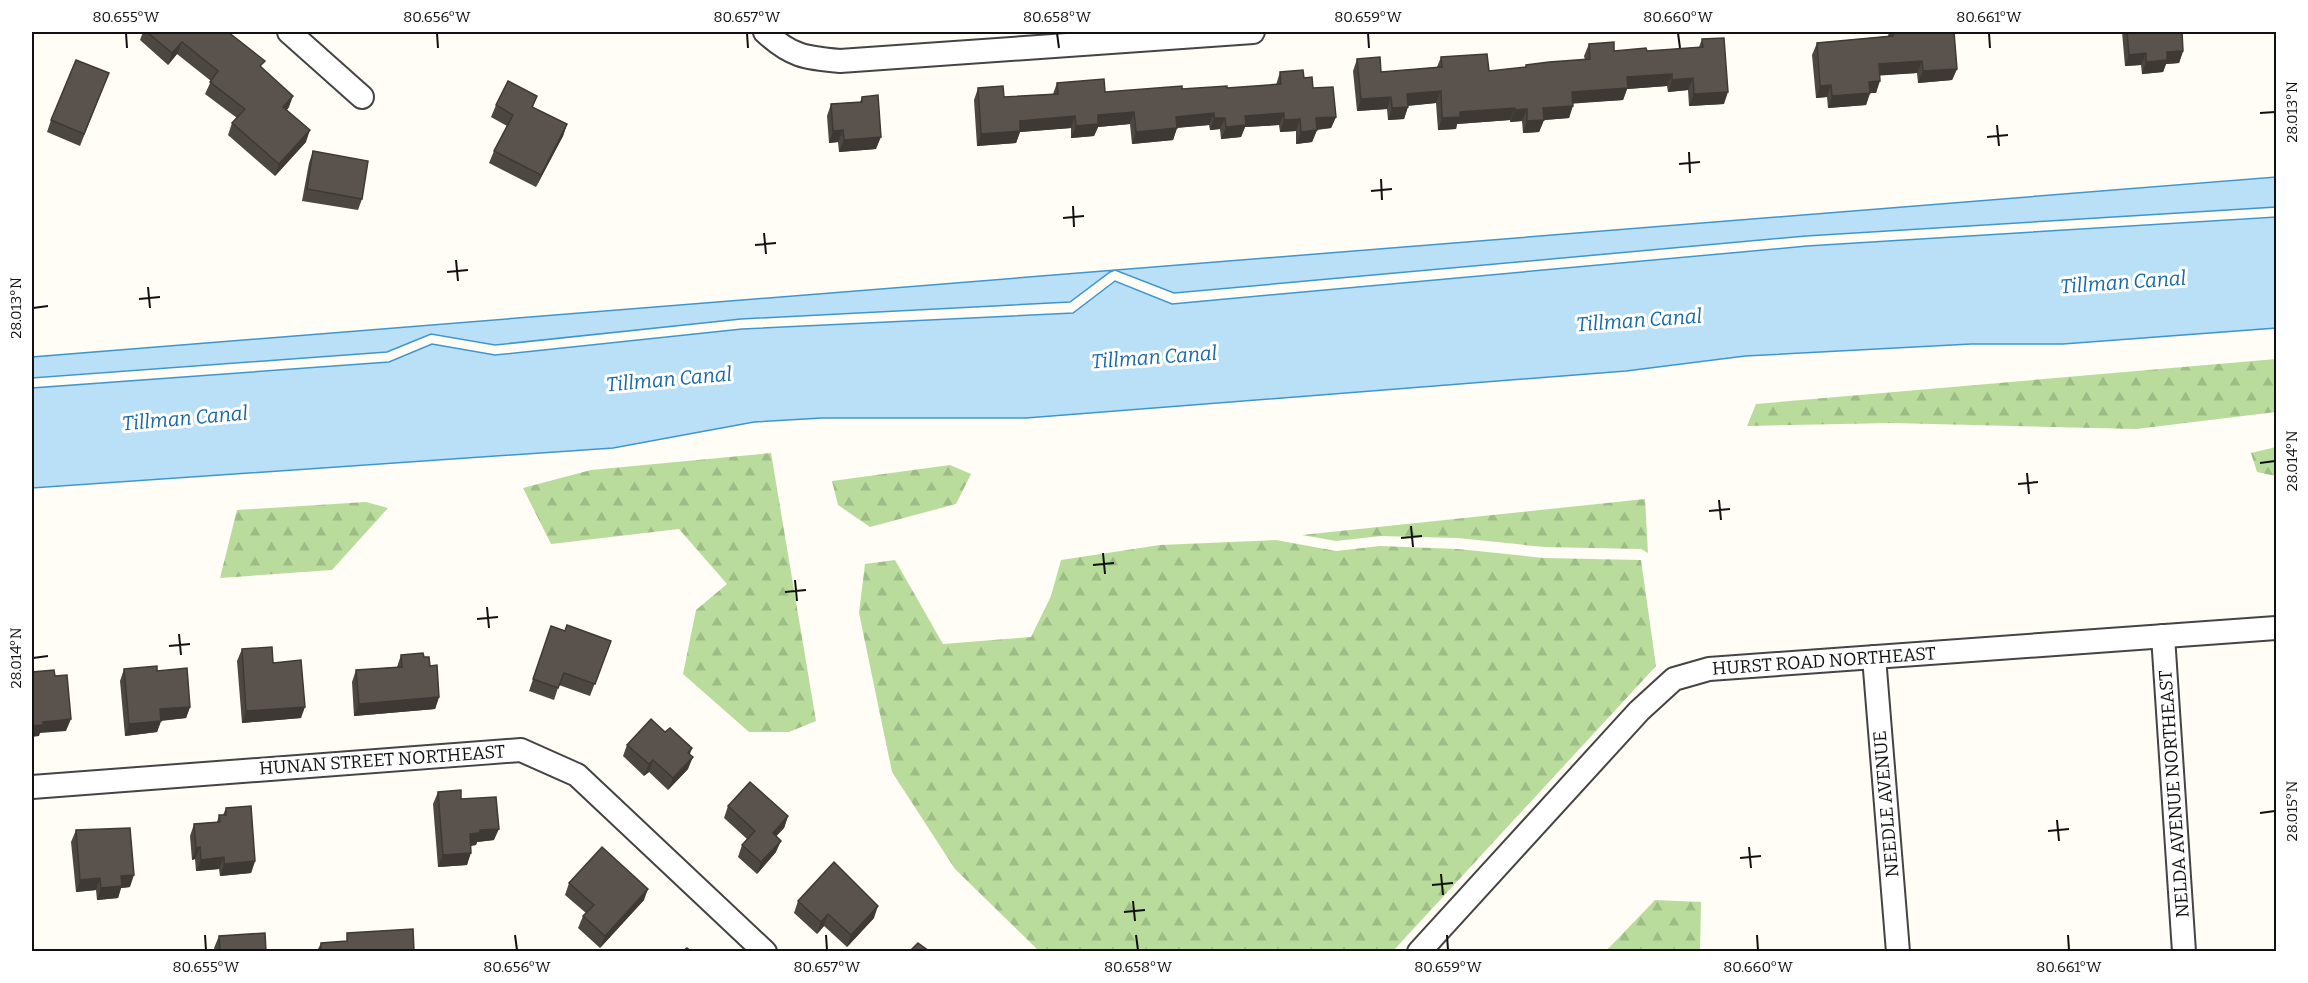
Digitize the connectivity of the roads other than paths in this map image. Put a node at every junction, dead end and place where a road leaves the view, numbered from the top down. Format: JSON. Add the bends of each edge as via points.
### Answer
{"nodes":[{"id":1,"x":289,"y":32,"type":"edge"},
{"id":2,"x":765,"y":32,"type":"edge"},
{"id":3,"x":1253,"y":32,"type":"edge"},
{"id":4,"x":1130,"y":36,"type":"edge"},
{"id":5,"x":362,"y":97,"type":"dead end"},
{"id":6,"x":2277,"y":628,"type":"edge"},
{"id":7,"x":2163,"y":636,"type":"junction"},
{"id":8,"x":1874,"y":657,"type":"junction"},
{"id":9,"x":32,"y":787,"type":"edge"},
{"id":10,"x":765,"y":951,"type":"edge"},
{"id":11,"x":1419,"y":951,"type":"edge"},
{"id":12,"x":1898,"y":951,"type":"edge"},
{"id":13,"x":2184,"y":951,"type":"edge"}],
"edges":[{"from":1,"to":5,"type":"street"},
{"from":2,"to":4,"type":"street","via":[[804,58],[840,61]]},
{"from":3,"to":4,"type":"street"},
{"from":6,"to":7,"type":"street","name":"HURST ROAD NORTHEAST"},
{"from":7,"to":8,"type":"street","name":"HURST ROAD NORTHEAST"},
{"from":7,"to":13,"type":"street","name":"NELDA AVENUE NORTHEAST"},
{"from":8,"to":11,"type":"street","name":"HURST ROAD NORTHEAST","via":[[1709,669],[1674,680],[1640,711]]},
{"from":8,"to":12,"type":"street","name":"NEEDLE AVENUE"},
{"from":9,"to":10,"type":"street","name":"HUNAN STREET NORTHEAST","via":[[521,750],[577,776]]}]}
